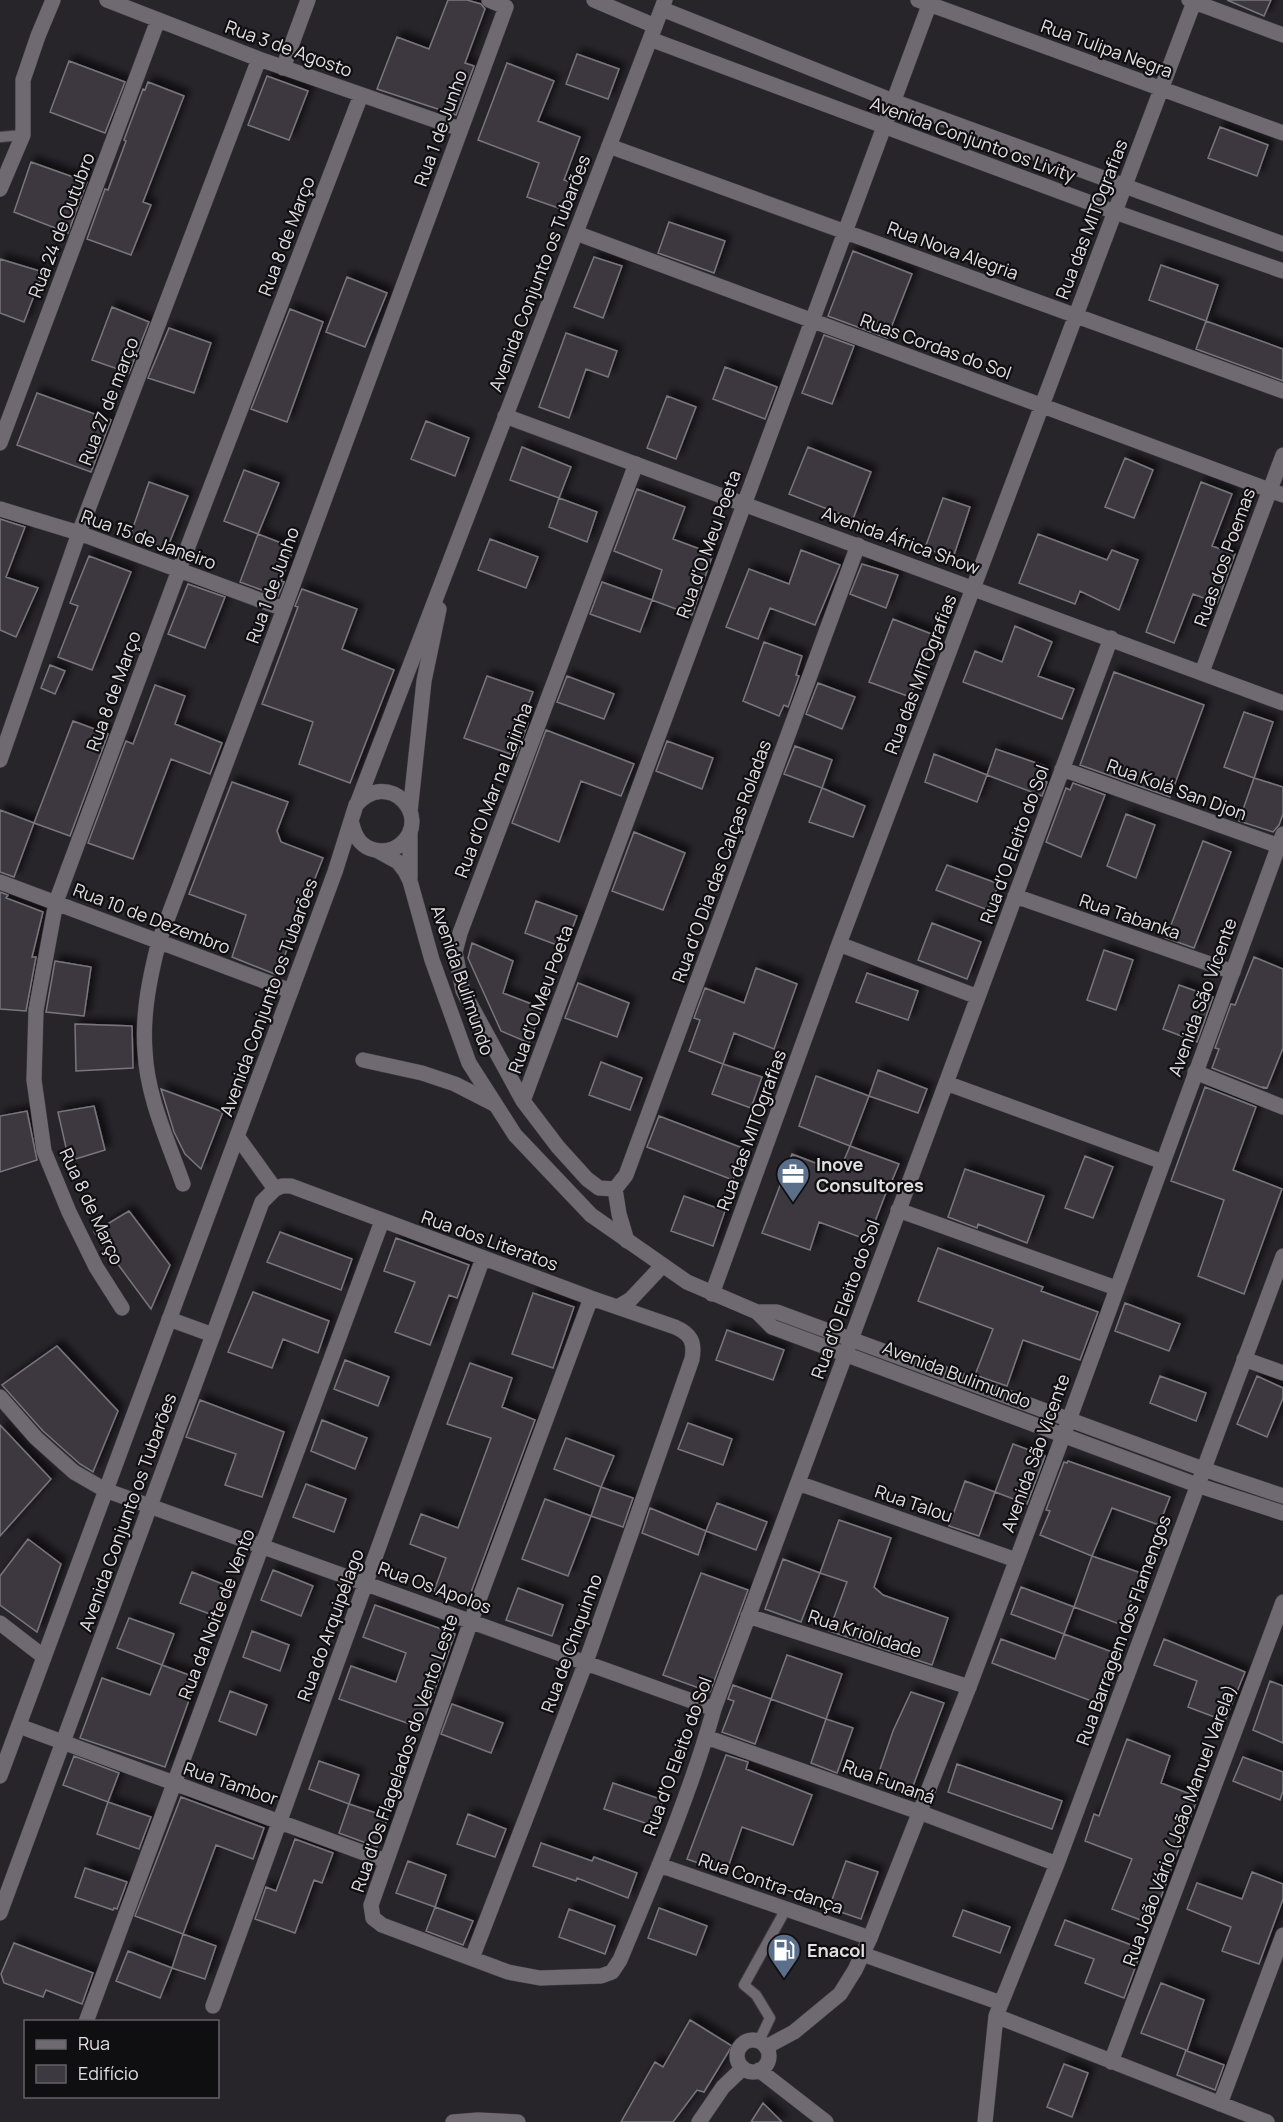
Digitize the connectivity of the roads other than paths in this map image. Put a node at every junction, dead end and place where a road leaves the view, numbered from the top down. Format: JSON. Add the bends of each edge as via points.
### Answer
{"nodes":[{"id":1,"x":53,"y":0,"type":"edge"},
{"id":2,"x":107,"y":0,"type":"edge"},
{"id":3,"x":308,"y":0,"type":"edge"},
{"id":4,"x":489,"y":0,"type":"edge"},
{"id":5,"x":594,"y":0,"type":"edge"},
{"id":6,"x":927,"y":1,"type":"edge"},
{"id":7,"x":1191,"y":1,"type":"edge"},
{"id":8,"x":512,"y":3,"type":"edge"},
{"id":9,"x":664,"y":4,"type":"edge"},
{"id":10,"x":158,"y":20,"type":"junction"},
{"id":11,"x":653,"y":32,"type":"junction"},
{"id":12,"x":1283,"y":34,"type":"edge"},
{"id":13,"x":259,"y":59,"type":"junction"},
{"id":14,"x":283,"y":68,"type":"junction"},
{"id":15,"x":1161,"y":89,"type":"junction"},
{"id":16,"x":361,"y":95,"type":"junction"},
{"id":17,"x":893,"y":100,"type":"junction"},
{"id":18,"x":883,"y":126,"type":"junction"},
{"id":19,"x":460,"y":129,"type":"junction"},
{"id":20,"x":1283,"y":133,"type":"edge"},
{"id":21,"x":23,"y":135,"type":"junction"},
{"id":22,"x":0,"y":137,"type":"edge"},
{"id":23,"x":609,"y":146,"type":"junction"},
{"id":24,"x":1125,"y":186,"type":"junction"},
{"id":25,"x":0,"y":189,"type":"edge"},
{"id":26,"x":1115,"y":212,"type":"junction"},
{"id":27,"x":844,"y":231,"type":"junction"},
{"id":28,"x":576,"y":234,"type":"junction"},
{"id":29,"x":1283,"y":244,"type":"edge"},
{"id":30,"x":1283,"y":271,"type":"edge"},
{"id":31,"x":1076,"y":315,"type":"junction"},
{"id":32,"x":812,"y":321,"type":"junction"},
{"id":33,"x":1283,"y":391,"type":"edge"},
{"id":34,"x":1042,"y":406,"type":"junction"},
{"id":35,"x":505,"y":416,"type":"junction"},
{"id":36,"x":0,"y":443,"type":"edge"},
{"id":37,"x":1283,"y":455,"type":"edge"},
{"id":38,"x":636,"y":464,"type":"junction"},
{"id":39,"x":1276,"y":492,"type":"edge"},
{"id":40,"x":744,"y":504,"type":"junction"},
{"id":41,"x":0,"y":509,"type":"edge"},
{"id":42,"x":79,"y":533,"type":"junction"},
{"id":43,"x":858,"y":545,"type":"junction"},
{"id":44,"x":450,"y":560,"type":"junction"},
{"id":45,"x":179,"y":570,"type":"junction"},
{"id":46,"x":973,"y":588,"type":"junction"},
{"id":47,"x":284,"y":609,"type":"junction"},
{"id":48,"x":1111,"y":638,"type":"junction"},
{"id":49,"x":1202,"y":672,"type":"junction"},
{"id":50,"x":1283,"y":703,"type":"edge"},
{"id":51,"x":0,"y":760,"type":"edge"},
{"id":52,"x":1062,"y":769,"type":"junction"},
{"id":53,"x":356,"y":805,"type":"junction"},
{"id":54,"x":410,"y":812,"type":"junction"},
{"id":55,"x":352,"y":824,"type":"junction"},
{"id":56,"x":410,"y":831,"type":"junction"},
{"id":57,"x":1281,"y":840,"type":"edge"},
{"id":58,"x":373,"y":850,"type":"junction"},
{"id":59,"x":335,"y":872,"type":"junction"},
{"id":60,"x":0,"y":882,"type":"edge"},
{"id":61,"x":410,"y":882,"type":"junction"},
{"id":62,"x":1015,"y":896,"type":"junction"},
{"id":63,"x":56,"y":902,"type":"junction"},
{"id":64,"x":159,"y":941,"type":"junction"},
{"id":65,"x":839,"y":945,"type":"junction"},
{"id":66,"x":1233,"y":972,"type":"junction"},
{"id":67,"x":291,"y":991,"type":"junction"},
{"id":68,"x":978,"y":997,"type":"junction"},
{"id":69,"x":363,"y":1060,"type":"dead end"},
{"id":70,"x":1195,"y":1072,"type":"junction"},
{"id":71,"x":946,"y":1083,"type":"junction"},
{"id":72,"x":523,"y":1101,"type":"junction"},
{"id":73,"x":494,"y":1104,"type":"junction"},
{"id":74,"x":1283,"y":1107,"type":"edge"},
{"id":75,"x":237,"y":1137,"type":"junction"},
{"id":76,"x":1163,"y":1162,"type":"junction"},
{"id":77,"x":183,"y":1184,"type":"dead end"},
{"id":78,"x":274,"y":1189,"type":"junction"},
{"id":79,"x":615,"y":1189,"type":"junction"},
{"id":80,"x":898,"y":1210,"type":"junction"},
{"id":81,"x":382,"y":1221,"type":"junction"},
{"id":82,"x":627,"y":1241,"type":"junction"},
{"id":83,"x":1283,"y":1256,"type":"edge"},
{"id":84,"x":483,"y":1258,"type":"junction"},
{"id":85,"x":662,"y":1266,"type":"junction"},
{"id":86,"x":1116,"y":1288,"type":"junction"},
{"id":87,"x":712,"y":1294,"type":"junction"},
{"id":88,"x":591,"y":1298,"type":"junction"},
{"id":89,"x":618,"y":1307,"type":"junction"},
{"id":90,"x":122,"y":1308,"type":"dead end"},
{"id":91,"x":169,"y":1318,"type":"junction"},
{"id":92,"x":213,"y":1335,"type":"junction"},
{"id":93,"x":692,"y":1337,"type":"joint"},
{"id":94,"x":848,"y":1346,"type":"junction"},
{"id":95,"x":1244,"y":1359,"type":"junction"},
{"id":96,"x":1283,"y":1373,"type":"edge"},
{"id":97,"x":0,"y":1397,"type":"edge"},
{"id":98,"x":1069,"y":1420,"type":"junction"},
{"id":99,"x":1063,"y":1435,"type":"junction"},
{"id":100,"x":1203,"y":1469,"type":"junction"},
{"id":101,"x":798,"y":1483,"type":"junction"},
{"id":102,"x":1197,"y":1485,"type":"junction"},
{"id":103,"x":105,"y":1490,"type":"junction"},
{"id":104,"x":1283,"y":1496,"type":"edge"},
{"id":105,"x":150,"y":1506,"type":"junction"},
{"id":106,"x":1283,"y":1513,"type":"edge"},
{"id":107,"x":262,"y":1546,"type":"junction"},
{"id":108,"x":1016,"y":1560,"type":"junction"},
{"id":109,"x":366,"y":1583,"type":"junction"},
{"id":110,"x":1283,"y":1602,"type":"edge"},
{"id":111,"x":748,"y":1616,"type":"junction"},
{"id":112,"x":471,"y":1621,"type":"junction"},
{"id":113,"x":0,"y":1623,"type":"edge"},
{"id":114,"x":44,"y":1657,"type":"junction"},
{"id":115,"x":586,"y":1662,"type":"junction"},
{"id":116,"x":969,"y":1687,"type":"junction"},
{"id":117,"x":714,"y":1709,"type":"junction"},
{"id":118,"x":19,"y":1726,"type":"junction"},
{"id":119,"x":706,"y":1737,"type":"junction"},
{"id":120,"x":63,"y":1742,"type":"junction"},
{"id":121,"x":0,"y":1776,"type":"edge"},
{"id":122,"x":173,"y":1783,"type":"junction"},
{"id":123,"x":919,"y":1812,"type":"junction"},
{"id":124,"x":280,"y":1821,"type":"junction"},
{"id":125,"x":386,"y":1861,"type":"junction"},
{"id":126,"x":1057,"y":1864,"type":"junction"},
{"id":127,"x":659,"y":1865,"type":"junction"},
{"id":128,"x":786,"y":1909,"type":"junction"},
{"id":129,"x":0,"y":1913,"type":"edge"},
{"id":130,"x":1283,"y":1935,"type":"edge"},
{"id":131,"x":870,"y":1938,"type":"junction"},
{"id":132,"x":862,"y":1954,"type":"junction"},
{"id":133,"x":472,"y":1958,"type":"junction"},
{"id":134,"x":213,"y":2006,"type":"dead end"},
{"id":135,"x":999,"y":2010,"type":"junction"},
{"id":136,"x":87,"y":2020,"type":"edge"},
{"id":137,"x":763,"y":2044,"type":"junction"},
{"id":138,"x":1111,"y":2062,"type":"junction"},
{"id":139,"x":743,"y":2068,"type":"junction"},
{"id":140,"x":759,"y":2070,"type":"junction"},
{"id":141,"x":1220,"y":2104,"type":"junction"},
{"id":142,"x":453,"y":2122,"type":"edge"},
{"id":143,"x":518,"y":2122,"type":"edge"},
{"id":144,"x":699,"y":2122,"type":"edge"},
{"id":145,"x":826,"y":2122,"type":"edge"},
{"id":146,"x":985,"y":2122,"type":"edge"},
{"id":147,"x":1267,"y":2122,"type":"edge"}],
"edges":[{"from":1,"to":21,"type":"street","via":[[23,80]]},
{"from":2,"to":10,"type":"street","name":"Rua 3 de Agosto"},
{"from":3,"to":14,"type":"street"},
{"from":4,"to":8,"type":"street"},
{"from":5,"to":11,"type":"street","name":"Avenida Conjunto os Livity"},
{"from":6,"to":15,"type":"street","name":"Rua Tulipa Negra"},
{"from":6,"to":17,"type":"street","name":"Rua d'O Meu Poeta"},
{"from":7,"to":12,"type":"street"},
{"from":7,"to":15,"type":"street","name":"Rua das MITOgrafias"},
{"from":8,"to":19,"type":"street","name":"Rua 1 de Junho"},
{"from":9,"to":11,"type":"street","name":"Avenida Conjunto os Tubarões"},
{"from":9,"to":17,"type":"street","name":"Avenida Conjunto os Livity"},
{"from":10,"to":13,"type":"street","name":"Rua 3 de Agosto"},
{"from":10,"to":36,"type":"street","name":"Rua 24 de Outubro"},
{"from":11,"to":18,"type":"street","name":"Avenida Conjunto os Livity"},
{"from":11,"to":23,"type":"street","name":"Avenida Conjunto os Tubarões"},
{"from":13,"to":14,"type":"street","name":"Rua 3 de Agosto"},
{"from":13,"to":42,"type":"street","name":"Rua 27 de março"},
{"from":14,"to":16,"type":"street","name":"Rua 3 de Agosto"},
{"from":15,"to":20,"type":"street","name":"Rua Tulipa Negra"},
{"from":15,"to":24,"type":"street","name":"Rua das MITOgrafias"},
{"from":16,"to":19,"type":"street","name":"Rua 3 de Agosto"},
{"from":16,"to":45,"type":"street","name":"Rua 8 de Março"},
{"from":17,"to":18,"type":"street","name":"Rua d'O Meu Poeta"},
{"from":17,"to":24,"type":"street","name":"Avenida Conjunto os Livity"},
{"from":18,"to":26,"type":"street","name":"Avenida Conjunto os Livity"},
{"from":18,"to":27,"type":"street","name":"Rua d'O Meu Poeta"},
{"from":19,"to":47,"type":"street","name":"Rua 1 de Junho"},
{"from":21,"to":22,"type":"lane"},
{"from":21,"to":25,"type":"street"},
{"from":23,"to":27,"type":"street","name":"Rua Nova Alegria"},
{"from":23,"to":28,"type":"street","name":"Avenida Conjunto os Tubarões"},
{"from":24,"to":26,"type":"street","name":"Rua das MITOgrafias"},
{"from":24,"to":29,"type":"street","name":"Avenida Conjunto os Livity"},
{"from":26,"to":30,"type":"street","name":"Avenida Conjunto os Livity"},
{"from":26,"to":31,"type":"street","name":"Rua das MITOgrafias"},
{"from":27,"to":31,"type":"street","name":"Rua Nova Alegria"},
{"from":27,"to":32,"type":"street","name":"Rua d'O Meu Poeta"},
{"from":28,"to":32,"type":"street","name":"Ruas Cordas do Sol"},
{"from":28,"to":35,"type":"street","name":"Avenida Conjunto os Tubarões"},
{"from":31,"to":33,"type":"street","name":"Rua Nova Alegria"},
{"from":31,"to":34,"type":"street","name":"Rua das MITOgrafias"},
{"from":32,"to":34,"type":"street","name":"Ruas Cordas do Sol"},
{"from":32,"to":40,"type":"street","name":"Rua d'O Meu Poeta"},
{"from":34,"to":39,"type":"street","name":"Ruas Cordas do Sol"},
{"from":34,"to":46,"type":"street","name":"Rua das MITOgrafias"},
{"from":35,"to":38,"type":"street","name":"Avenida África Show"},
{"from":35,"to":44,"type":"street","name":"Avenida Conjunto os Tubarões"},
{"from":37,"to":39,"type":"street","name":"Ruas dos Poemas"},
{"from":38,"to":40,"type":"street","name":"Avenida África Show"},
{"from":38,"to":72,"type":"street","name":"Rua d'O Mar na Lajinha","via":[[455,952],[463,992]]},
{"from":39,"to":49,"type":"street","name":"Ruas dos Poemas"},
{"from":40,"to":43,"type":"street","name":"Avenida África Show"},
{"from":40,"to":72,"type":"street","name":"Rua d'O Meu Poeta"},
{"from":41,"to":42,"type":"street","name":"Rua 15 de Janeiro"},
{"from":42,"to":45,"type":"street","name":"Rua 15 de Janeiro"},
{"from":42,"to":51,"type":"street","name":"Rua 27 de março"},
{"from":43,"to":46,"type":"street","name":"Avenida África Show"},
{"from":43,"to":79,"type":"street","name":"Rua d'O Dia das Calças Roladas","via":[[626,1175]]},
{"from":44,"to":53,"type":"street"},
{"from":44,"to":54,"type":"street","via":[[424,681]]},
{"from":45,"to":47,"type":"street","name":"Rua 15 de Janeiro"},
{"from":45,"to":63,"type":"street","name":"Rua 8 de Março"},
{"from":46,"to":48,"type":"street","name":"Avenida África Show"},
{"from":46,"to":65,"type":"street","name":"Rua das MITOgrafias"},
{"from":47,"to":64,"type":"street","name":"Rua 1 de Junho"},
{"from":48,"to":49,"type":"street","name":"Avenida África Show"},
{"from":48,"to":52,"type":"street","name":"Rua d'O Eleito do Sol"},
{"from":49,"to":50,"type":"street","name":"Avenida África Show"},
{"from":52,"to":57,"type":"street","name":"Rua Kolá San Djon"},
{"from":52,"to":62,"type":"street","name":"Rua d'O Eleito do Sol"},
{"from":53,"to":54,"type":"street","via":[[381,791],[399,796]]},
{"from":53,"to":55,"type":"street"},
{"from":54,"to":56,"type":"street"},
{"from":55,"to":58,"type":"street","via":[[360,842]]},
{"from":55,"to":59,"type":"street","name":"Avenida Conjunto os Tubarões"},
{"from":56,"to":58,"type":"street","via":[[397,847]]},
{"from":56,"to":61,"type":"street"},
{"from":57,"to":66,"type":"street","name":"Avenida São Vicente"},
{"from":58,"to":59,"type":"street","via":[[350,856]]},
{"from":58,"to":61,"type":"street","via":[[398,862]]},
{"from":59,"to":67,"type":"street","name":"Avenida Conjunto os Tubarões"},
{"from":60,"to":63,"type":"street","name":"Rua 10 de Dezembro"},
{"from":61,"to":73,"type":"street","name":"Avenida Bulimundo","via":[[432,960],[469,1063]]},
{"from":62,"to":66,"type":"street","name":"Rua Tabanka"},
{"from":62,"to":68,"type":"street","name":"Rua d'O Eleito do Sol"},
{"from":63,"to":64,"type":"street","name":"Rua 10 de Dezembro"},
{"from":63,"to":90,"type":"street","name":"Rua 8 de Março","via":[[36,1010],[34,1080],[44,1151],[91,1258]]},
{"from":64,"to":67,"type":"street","name":"Rua 10 de Dezembro"},
{"from":64,"to":77,"type":"street","name":"Rua 1 de Junho","via":[[148,987],[145,1050],[153,1100]]},
{"from":65,"to":68,"type":"street"},
{"from":65,"to":87,"type":"street","name":"Rua das MITOgrafias"},
{"from":66,"to":70,"type":"street","name":"Avenida São Vicente"},
{"from":67,"to":75,"type":"street","name":"Avenida Conjunto os Tubarões"},
{"from":68,"to":71,"type":"street","name":"Rua d'O Eleito do Sol"},
{"from":69,"to":73,"type":"street","via":[[455,1084]]},
{"from":70,"to":74,"type":"street"},
{"from":70,"to":76,"type":"street","name":"Avenida São Vicente"},
{"from":71,"to":76,"type":"street"},
{"from":71,"to":80,"type":"street","name":"Rua d'O Eleito do Sol"},
{"from":72,"to":79,"type":"street","name":"Rua d'O Mar na Lajinha","via":[[587,1179],[599,1188]]},
{"from":73,"to":82,"type":"street","name":"Avenida Bulimundo","via":[[515,1135],[553,1176],[591,1215]]},
{"from":75,"to":78,"type":"street","name":"Avenida Conjunto os Tubarões"},
{"from":75,"to":91,"type":"street","name":"Avenida Conjunto os Tubarões"},
{"from":76,"to":86,"type":"street","name":"Avenida São Vicente"},
{"from":78,"to":81,"type":"street","name":"Rua dos Literatos","via":[[291,1186]]},
{"from":78,"to":92,"type":"street","name":"Avenida Conjunto os Tubarões","via":[[262,1202]]},
{"from":79,"to":82,"type":"street"},
{"from":80,"to":86,"type":"street"},
{"from":80,"to":94,"type":"street","name":"Rua d'O Eleito do Sol"},
{"from":81,"to":84,"type":"street","name":"Rua dos Literatos"},
{"from":81,"to":107,"type":"street","name":"Rua da Noite de Vento"},
{"from":82,"to":85,"type":"street","name":"Avenida Bulimundo"},
{"from":83,"to":95,"type":"street","name":"Rua Barragem dos Flamengos"},
{"from":84,"to":88,"type":"street","name":"Rua dos Literatos"},
{"from":84,"to":109,"type":"street","name":"Rua do Arquipélago"},
{"from":85,"to":87,"type":"street","name":"Avenida Bulimundo"},
{"from":85,"to":89,"type":"street","via":[[631,1299]]},
{"from":86,"to":98,"type":"street","name":"Avenida São Vicente"},
{"from":87,"to":94,"type":"street","name":"Avenida Bulimundo","via":[[757,1312],[777,1312]]},
{"from":88,"to":89,"type":"street","name":"Rua dos Literatos"},
{"from":88,"to":112,"type":"street","name":"Rua d'Os Flagelados do Vento Leste"},
{"from":89,"to":93,"type":"street","name":"Rua dos Literatos"},
{"from":91,"to":92,"type":"street"},
{"from":91,"to":103,"type":"street","name":"Avenida Conjunto os Tubarões"},
{"from":92,"to":105,"type":"street","name":"Avenida Conjunto os Tubarões"},
{"from":93,"to":115,"type":"street","name":"Rua de Chiquinho","via":[[692,1359]]},
{"from":94,"to":98,"type":"street","name":"Avenida Bulimundo"},
{"from":94,"to":99,"type":"street","name":"Avenida Bulimundo"},
{"from":94,"to":101,"type":"street","name":"Rua d'O Eleito do Sol"},
{"from":95,"to":96,"type":"street"},
{"from":95,"to":100,"type":"street","name":"Rua Barragem dos Flamengos"},
{"from":97,"to":103,"type":"street","name":"Rua Os Apolos","via":[[36,1438],[74,1472]]},
{"from":98,"to":99,"type":"street","name":"Avenida São Vicente"},
{"from":98,"to":100,"type":"street","name":"Avenida Bulimundo"},
{"from":99,"to":102,"type":"street","name":"Avenida Bulimundo"},
{"from":99,"to":108,"type":"street","name":"Avenida São Vicente"},
{"from":100,"to":102,"type":"street","name":"Rua Barragem dos Flamengos"},
{"from":100,"to":104,"type":"street","name":"Avenida Bulimundo"},
{"from":101,"to":108,"type":"street","name":"Rua Talou"},
{"from":101,"to":111,"type":"street","name":"Rua d'O Eleito do Sol"},
{"from":102,"to":106,"type":"street","name":"Avenida Bulimundo"},
{"from":102,"to":126,"type":"street","name":"Rua Barragem dos Flamengos"},
{"from":103,"to":105,"type":"street","name":"Rua Os Apolos"},
{"from":103,"to":114,"type":"street","name":"Avenida Conjunto os Tubarões"},
{"from":105,"to":107,"type":"street","name":"Rua Os Apolos"},
{"from":105,"to":120,"type":"street","name":"Avenida Conjunto os Tubarões"},
{"from":107,"to":109,"type":"street","name":"Rua Os Apolos"},
{"from":107,"to":122,"type":"street","name":"Rua da Noite de Vento"},
{"from":108,"to":116,"type":"street","name":"Avenida São Vicente"},
{"from":109,"to":112,"type":"street","name":"Rua Os Apolos"},
{"from":109,"to":124,"type":"street","name":"Rua do Arquipélago"},
{"from":110,"to":138,"type":"street","name":"Rua João Vário (João Manuel Varela)"},
{"from":111,"to":116,"type":"street","name":"Rua Kriolidade"},
{"from":111,"to":117,"type":"street","name":"Rua d'O Eleito do Sol"},
{"from":112,"to":115,"type":"street","name":"Rua Os Apolos"},
{"from":112,"to":125,"type":"street","name":"Rua d'Os Flagelados do Vento Leste"},
{"from":113,"to":114,"type":"street"},
{"from":114,"to":118,"type":"street","name":"Avenida Conjunto os Tubarões"},
{"from":115,"to":117,"type":"street","name":"Rua Os Apolos"},
{"from":115,"to":133,"type":"street","name":"Rua de Chiquinho"},
{"from":116,"to":123,"type":"street","name":"Avenida São Vicente"},
{"from":117,"to":119,"type":"street","name":"Rua d'O Eleito do Sol"},
{"from":118,"to":120,"type":"street","name":"Rua Tambor"},
{"from":118,"to":121,"type":"street","name":"Avenida Conjunto os Tubarões"},
{"from":119,"to":123,"type":"street","name":"Rua Funaná"},
{"from":119,"to":127,"type":"street","name":"Rua d'O Eleito do Sol"},
{"from":120,"to":122,"type":"street","name":"Rua Tambor"},
{"from":120,"to":129,"type":"street","name":"Avenida Conjunto os Tubarões"},
{"from":122,"to":124,"type":"street","name":"Rua Tambor"},
{"from":122,"to":136,"type":"street","name":"Rua da Noite de Vento"},
{"from":123,"to":126,"type":"street","name":"Rua Funaná"},
{"from":123,"to":131,"type":"street","name":"Avenida São Vicente"},
{"from":124,"to":125,"type":"street","name":"Rua Tambor"},
{"from":124,"to":134,"type":"street","name":"Rua do Arquipélago"},
{"from":125,"to":133,"type":"street","name":"Rua d'Os Flagelados do Vento Leste","via":[[371,1905],[373,1918],[382,1925]]},
{"from":126,"to":135,"type":"street","name":"Rua Barragem dos Flamengos"},
{"from":127,"to":128,"type":"street","name":"Rua Contra-dança"},
{"from":127,"to":133,"type":"street","name":"Rua d'O Eleito do Sol","via":[[621,1960],[612,1972],[601,1976],[540,1978],[508,1972]]},
{"from":128,"to":131,"type":"street","name":"Rua Contra-dança"},
{"from":128,"to":137,"type":"lane","via":[[744,1985],[756,1995],[770,2018]]},
{"from":130,"to":141,"type":"street"},
{"from":131,"to":132,"type":"street","name":"Avenida São Vicente"},
{"from":132,"to":135,"type":"street"},
{"from":132,"to":137,"type":"street","name":"Avenida São Vicente","via":[[840,1994],[794,2032]]},
{"from":135,"to":138,"type":"street"},
{"from":135,"to":146,"type":"street","name":"Rua Barragem dos Flamengos"},
{"from":137,"to":139,"type":"street","via":[[748,2040],[740,2046],[737,2061]]},
{"from":137,"to":140,"type":"street","via":[[768,2052],[767,2063]]},
{"from":138,"to":141,"type":"street"},
{"from":139,"to":140,"type":"street"},
{"from":139,"to":144,"type":"street","via":[[723,2086]]},
{"from":140,"to":145,"type":"street"},
{"from":141,"to":147,"type":"street"},
{"from":142,"to":143,"type":"street"}]}
